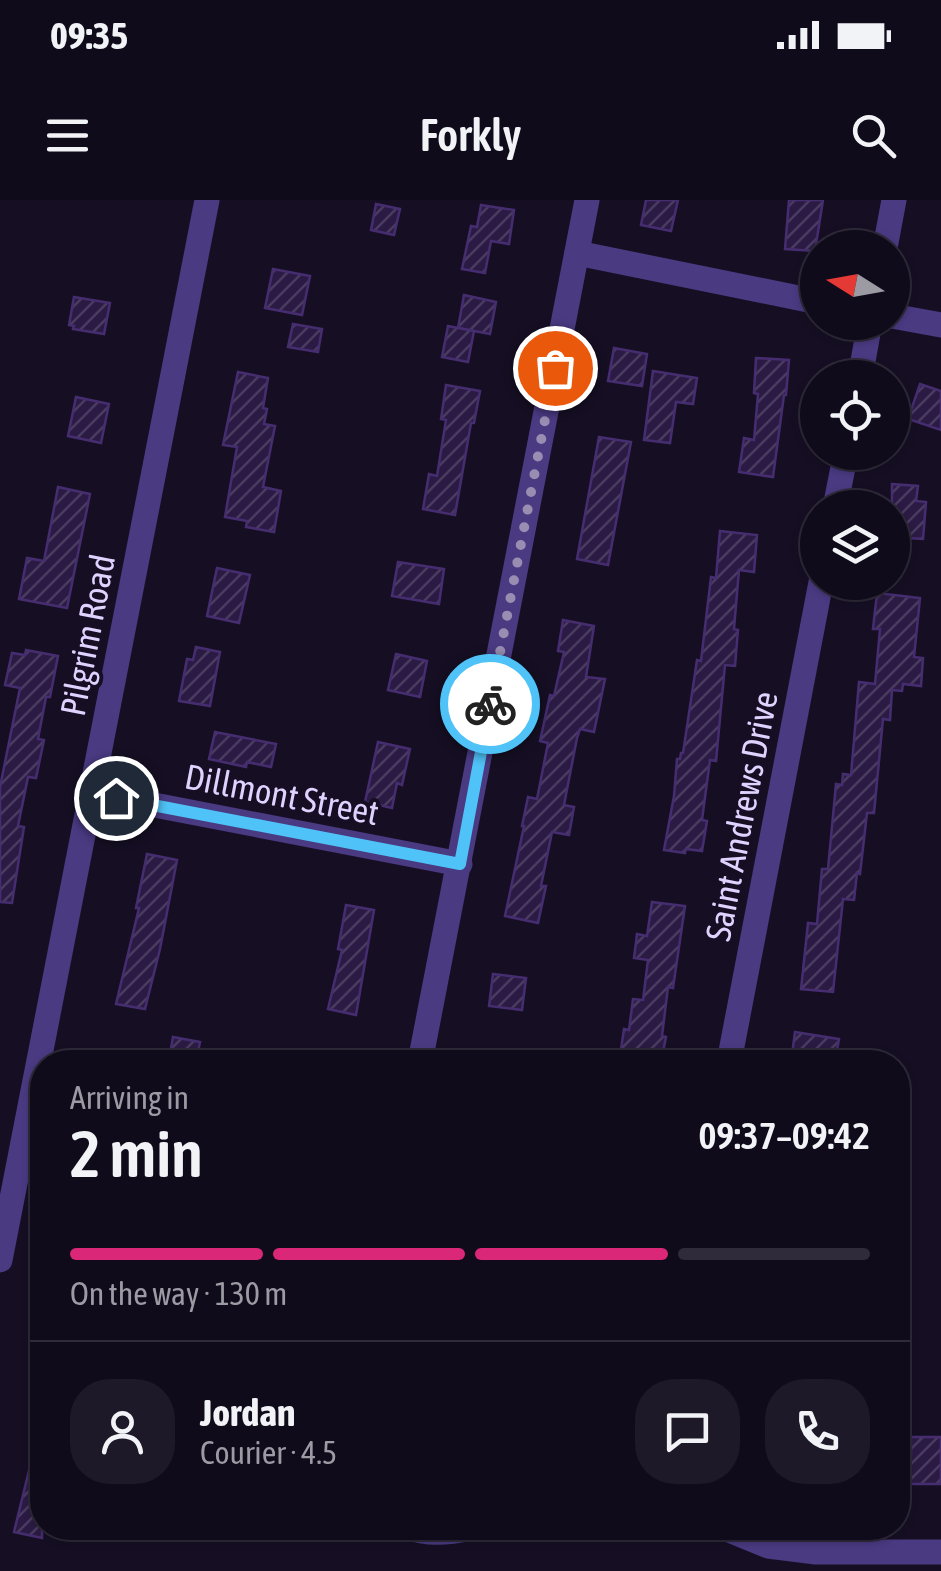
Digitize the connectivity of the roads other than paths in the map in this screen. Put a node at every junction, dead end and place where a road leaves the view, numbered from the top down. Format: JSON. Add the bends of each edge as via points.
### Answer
{"nodes":[{"id":1,"x":206,"y":200,"type":"edge"},
{"id":2,"x":587,"y":200,"type":"edge"},
{"id":3,"x":894,"y":200,"type":"edge"},
{"id":4,"x":888,"y":230,"type":"edge"},
{"id":5,"x":577,"y":254,"type":"junction"},
{"id":6,"x":800,"y":298,"type":"edge"},
{"id":7,"x":910,"y":319,"type":"edge"},
{"id":8,"x":941,"y":325,"type":"edge"},
{"id":9,"x":818,"y":600,"type":"edge"},
{"id":10,"x":92,"y":794,"type":"junction"},
{"id":11,"x":460,"y":864,"type":"junction"},
{"id":12,"x":41,"y":1050,"type":"edge"},
{"id":13,"x":422,"y":1050,"type":"edge"},
{"id":14,"x":732,"y":1050,"type":"edge"},
{"id":15,"x":30,"y":1108,"type":"edge"},
{"id":16,"x":0,"y":1260,"type":"edge"},
{"id":17,"x":753,"y":1540,"type":"edge"},
{"id":18,"x":941,"y":1552,"type":"edge"}],
"edges":[{"from":1,"to":10,"type":"street","name":"Pilgrim Road"},
{"from":2,"to":5,"type":"street"},
{"from":3,"to":4,"type":"street"},
{"from":5,"to":6,"type":"street"},
{"from":5,"to":11,"type":"street"},
{"from":7,"to":8,"type":"street"},
{"from":9,"to":14,"type":"street","name":"Saint Andrews Drive"},
{"from":10,"to":11,"type":"street","name":"Dillmont Street"},
{"from":10,"to":12,"type":"street","name":"Pilgrim Road"},
{"from":11,"to":13,"type":"street"},
{"from":15,"to":16,"type":"street","name":"Pilgrim Road"},
{"from":17,"to":18,"type":"street","via":[[816,1552]]}]}
